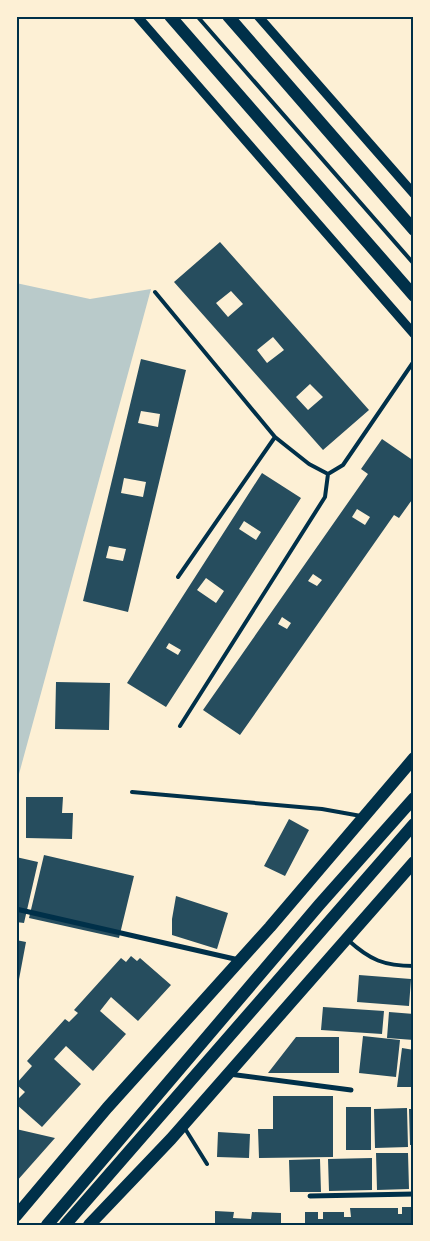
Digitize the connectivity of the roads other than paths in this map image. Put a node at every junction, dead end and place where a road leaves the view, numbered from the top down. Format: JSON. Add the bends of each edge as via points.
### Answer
{"nodes":[{"id":1,"x":137,"y":16,"type":"edge"},
{"id":2,"x":170,"y":16,"type":"edge"},
{"id":3,"x":197,"y":16,"type":"edge"},
{"id":4,"x":228,"y":16,"type":"edge"},
{"id":5,"x":258,"y":16,"type":"edge"},
{"id":6,"x":414,"y":194,"type":"edge"},
{"id":7,"x":414,"y":230,"type":"edge"},
{"id":8,"x":414,"y":264,"type":"edge"},
{"id":9,"x":155,"y":292,"type":"dead end"},
{"id":10,"x":414,"y":296,"type":"edge"},
{"id":11,"x":414,"y":334,"type":"edge"},
{"id":12,"x":414,"y":361,"type":"edge"},
{"id":13,"x":275,"y":436,"type":"junction"},
{"id":14,"x":328,"y":474,"type":"junction"},
{"id":15,"x":178,"y":577,"type":"dead end"},
{"id":16,"x":180,"y":726,"type":"dead end"},
{"id":17,"x":414,"y":758,"type":"edge"},
{"id":18,"x":132,"y":792,"type":"dead end"},
{"id":19,"x":414,"y":798,"type":"edge"},
{"id":20,"x":364,"y":817,"type":"junction"},
{"id":21,"x":414,"y":824,"type":"edge"},
{"id":22,"x":414,"y":862,"type":"edge"},
{"id":23,"x":16,"y":909,"type":"edge"},
{"id":24,"x":346,"y":938,"type":"junction"},
{"id":25,"x":239,"y":960,"type":"junction"},
{"id":26,"x":414,"y":966,"type":"edge"},
{"id":27,"x":228,"y":1074,"type":"junction"},
{"id":28,"x":351,"y":1090,"type":"dead end"},
{"id":29,"x":182,"y":1125,"type":"junction"},
{"id":30,"x":207,"y":1164,"type":"dead end"},
{"id":31,"x":414,"y":1194,"type":"edge"},
{"id":32,"x":310,"y":1196,"type":"dead end"},
{"id":33,"x":16,"y":1216,"type":"edge"},
{"id":34,"x":47,"y":1225,"type":"edge"},
{"id":35,"x":65,"y":1225,"type":"edge"},
{"id":36,"x":88,"y":1225,"type":"edge"}],
"edges":[{"from":1,"to":11,"type":"street"},
{"from":2,"to":10,"type":"main road"},
{"from":3,"to":8,"type":"lane"},
{"from":4,"to":7,"type":"main road"},
{"from":5,"to":6,"type":"street"},
{"from":9,"to":13,"type":"lane"},
{"from":12,"to":14,"type":"lane","via":[[343,464]]},
{"from":13,"to":14,"type":"lane","via":[[309,464]]},
{"from":13,"to":15,"type":"lane"},
{"from":14,"to":16,"type":"lane","via":[[325,497]]},
{"from":17,"to":20,"type":"main road"},
{"from":18,"to":20,"type":"lane","via":[[322,809]]},
{"from":19,"to":34,"type":"main road"},
{"from":20,"to":25,"type":"main road"},
{"from":21,"to":35,"type":"main road"},
{"from":22,"to":24,"type":"main road"},
{"from":23,"to":25,"type":"street"},
{"from":24,"to":26,"type":"lane","via":[[373,959],[394,966]]},
{"from":24,"to":27,"type":"main road"},
{"from":25,"to":33,"type":"main road","via":[[106,1108]]},
{"from":27,"to":28,"type":"street"},
{"from":27,"to":29,"type":"main road"},
{"from":29,"to":30,"type":"lane"},
{"from":29,"to":36,"type":"main road"},
{"from":31,"to":32,"type":"street"}]}
